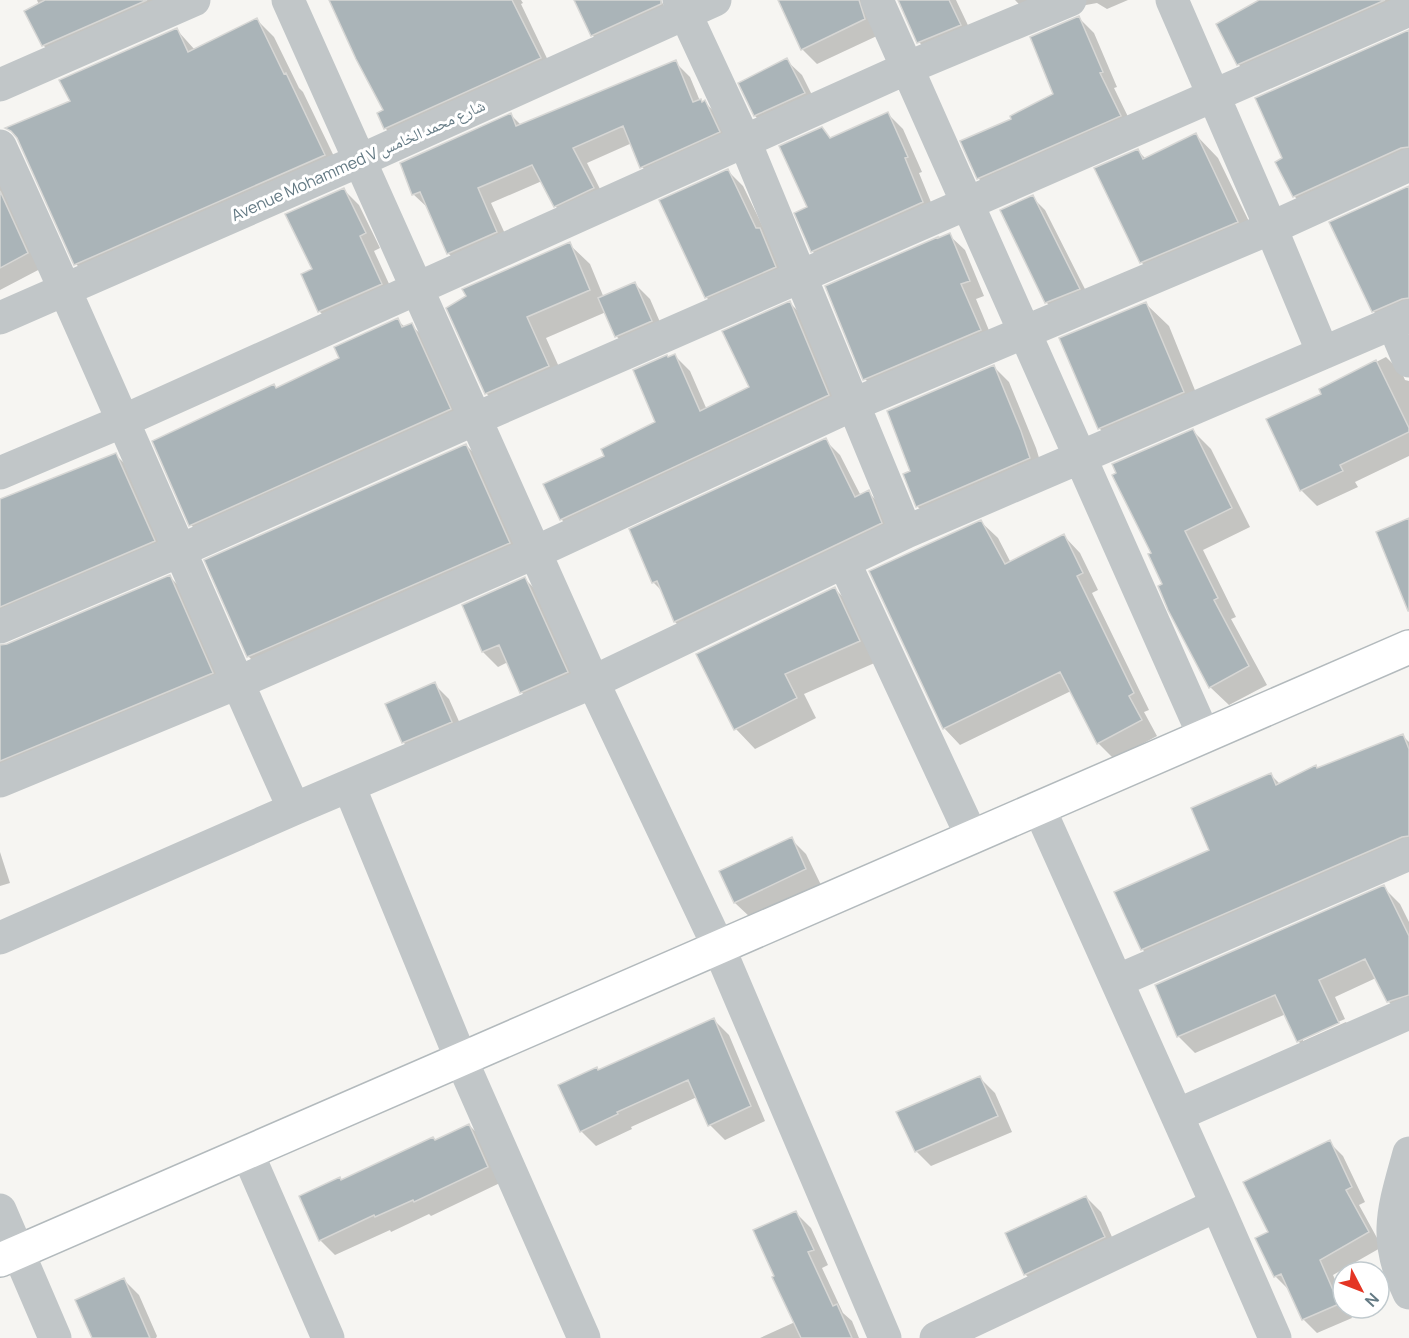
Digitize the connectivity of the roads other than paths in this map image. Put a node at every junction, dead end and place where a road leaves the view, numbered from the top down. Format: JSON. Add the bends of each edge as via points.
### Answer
{"nodes":[{"id":1,"x":194,"y":0,"type":"edge"},
{"id":2,"x":288,"y":0,"type":"edge"},
{"id":3,"x":715,"y":0,"type":"edge"},
{"id":4,"x":877,"y":0,"type":"edge"},
{"id":5,"x":1070,"y":0,"type":"edge"},
{"id":6,"x":1172,"y":0,"type":"edge"},
{"id":7,"x":682,"y":6,"type":"edge"},
{"id":8,"x":1409,"y":10,"type":"edge"},
{"id":9,"x":907,"y":68,"type":"junction"},
{"id":10,"x":0,"y":85,"type":"edge"},
{"id":11,"x":1214,"y":95,"type":"junction"},
{"id":12,"x":745,"y":142,"type":"junction"},
{"id":13,"x":0,"y":146,"type":"edge"},
{"id":14,"x":361,"y":160,"type":"junction"},
{"id":15,"x":1409,"y":165,"type":"edge"},
{"id":16,"x":968,"y":205,"type":"junction"},
{"id":17,"x":1271,"y":228,"type":"junction"},
{"id":18,"x":801,"y":277,"type":"junction"},
{"id":19,"x":417,"y":288,"type":"junction"},
{"id":20,"x":66,"y":290,"type":"junction"},
{"id":21,"x":0,"y":318,"type":"edge"},
{"id":22,"x":1401,"y":319,"type":"edge"},
{"id":23,"x":1024,"y":331,"type":"junction"},
{"id":24,"x":1323,"y":353,"type":"junction"},
{"id":25,"x":1409,"y":361,"type":"edge"},
{"id":26,"x":852,"y":405,"type":"junction"},
{"id":27,"x":476,"y":419,"type":"junction"},
{"id":28,"x":123,"y":422,"type":"junction"},
{"id":29,"x":1080,"y":456,"type":"junction"},
{"id":30,"x":0,"y":473,"type":"edge"},
{"id":31,"x":906,"y":532,"type":"junction"},
{"id":32,"x":179,"y":551,"type":"junction"},
{"id":33,"x":536,"y":552,"type":"junction"},
{"id":34,"x":844,"y":562,"type":"junction"},
{"id":35,"x":0,"y":627,"type":"edge"},
{"id":36,"x":1409,"y":647,"type":"edge"},
{"id":37,"x":593,"y":682,"type":"junction"},
{"id":38,"x":237,"y":683,"type":"junction"},
{"id":39,"x":1204,"y":736,"type":"junction"},
{"id":40,"x":0,"y":781,"type":"edge"},
{"id":41,"x":349,"y":786,"type":"junction"},
{"id":42,"x":1039,"y":808,"type":"junction"},
{"id":43,"x":294,"y":809,"type":"junction"},
{"id":44,"x":972,"y":837,"type":"junction"},
{"id":45,"x":1409,"y":854,"type":"edge"},
{"id":46,"x":0,"y":938,"type":"edge"},
{"id":47,"x":719,"y":948,"type":"junction"},
{"id":48,"x":1117,"y":981,"type":"junction"},
{"id":49,"x":1409,"y":1013,"type":"edge"},
{"id":50,"x":461,"y":1059,"type":"junction"},
{"id":51,"x":1178,"y":1115,"type":"junction"},
{"id":52,"x":246,"y":1152,"type":"junction"},
{"id":53,"x":1409,"y":1153,"type":"edge"},
{"id":54,"x":1217,"y":1205,"type":"junction"},
{"id":55,"x":0,"y":1210,"type":"edge"},
{"id":56,"x":10,"y":1256,"type":"edge"},
{"id":57,"x":1409,"y":1293,"type":"edge"},
{"id":58,"x":55,"y":1338,"type":"edge"},
{"id":59,"x":328,"y":1338,"type":"edge"},
{"id":60,"x":584,"y":1338,"type":"edge"},
{"id":61,"x":885,"y":1338,"type":"edge"},
{"id":62,"x":936,"y":1338,"type":"edge"},
{"id":63,"x":1275,"y":1338,"type":"edge"}],
"edges":[{"from":1,"to":10,"type":"street"},
{"from":2,"to":14,"type":"street"},
{"from":3,"to":7,"type":"street","name":"Avenue Mohammed V شارع محمد الخامس"},
{"from":4,"to":9,"type":"street"},
{"from":5,"to":9,"type":"street"},
{"from":6,"to":11,"type":"street"},
{"from":7,"to":12,"type":"street"},
{"from":7,"to":14,"type":"street","name":"Avenue Mohammed V شارع محمد الخامس"},
{"from":8,"to":11,"type":"street"},
{"from":9,"to":12,"type":"street"},
{"from":9,"to":16,"type":"street"},
{"from":11,"to":16,"type":"street"},
{"from":11,"to":17,"type":"street"},
{"from":12,"to":18,"type":"street"},
{"from":12,"to":19,"type":"street"},
{"from":13,"to":20,"type":"street"},
{"from":14,"to":19,"type":"street"},
{"from":14,"to":20,"type":"street","name":"Avenue Mohammed V شارع محمد الخامس"},
{"from":15,"to":17,"type":"street"},
{"from":16,"to":18,"type":"street"},
{"from":16,"to":23,"type":"street"},
{"from":17,"to":23,"type":"street"},
{"from":17,"to":24,"type":"street"},
{"from":18,"to":26,"type":"street"},
{"from":18,"to":27,"type":"street"},
{"from":19,"to":27,"type":"street"},
{"from":19,"to":28,"type":"street"},
{"from":20,"to":21,"type":"street","name":"Avenue Mohammed V شارع محمد الخامس"},
{"from":20,"to":28,"type":"street"},
{"from":22,"to":24,"type":"street"},
{"from":22,"to":25,"type":"street"},
{"from":23,"to":26,"type":"street"},
{"from":23,"to":29,"type":"street"},
{"from":24,"to":29,"type":"street"},
{"from":26,"to":31,"type":"street"},
{"from":26,"to":33,"type":"street"},
{"from":27,"to":32,"type":"street"},
{"from":27,"to":33,"type":"street"},
{"from":28,"to":30,"type":"street"},
{"from":28,"to":32,"type":"street"},
{"from":29,"to":31,"type":"street"},
{"from":29,"to":39,"type":"street"},
{"from":31,"to":34,"type":"street"},
{"from":32,"to":35,"type":"street"},
{"from":32,"to":38,"type":"street"},
{"from":33,"to":37,"type":"street"},
{"from":33,"to":38,"type":"street"},
{"from":34,"to":37,"type":"street"},
{"from":34,"to":44,"type":"street"},
{"from":36,"to":39,"type":"street"},
{"from":37,"to":41,"type":"street"},
{"from":37,"to":47,"type":"street"},
{"from":38,"to":40,"type":"street"},
{"from":38,"to":43,"type":"street"},
{"from":39,"to":42,"type":"street"},
{"from":41,"to":43,"type":"street"},
{"from":41,"to":50,"type":"street"},
{"from":42,"to":44,"type":"street"},
{"from":42,"to":48,"type":"street"},
{"from":43,"to":46,"type":"street"},
{"from":44,"to":47,"type":"street"},
{"from":45,"to":48,"type":"street"},
{"from":47,"to":50,"type":"street"},
{"from":47,"to":61,"type":"street"},
{"from":48,"to":51,"type":"street"},
{"from":49,"to":51,"type":"street"},
{"from":50,"to":52,"type":"street"},
{"from":50,"to":60,"type":"street"},
{"from":51,"to":54,"type":"street"},
{"from":52,"to":56,"type":"street"},
{"from":52,"to":59,"type":"street"},
{"from":53,"to":57,"type":"street","via":[[1392,1231],[1394,1254]]},
{"from":54,"to":62,"type":"street"},
{"from":54,"to":63,"type":"street"},
{"from":55,"to":56,"type":"street"},
{"from":56,"to":58,"type":"street"}]}
